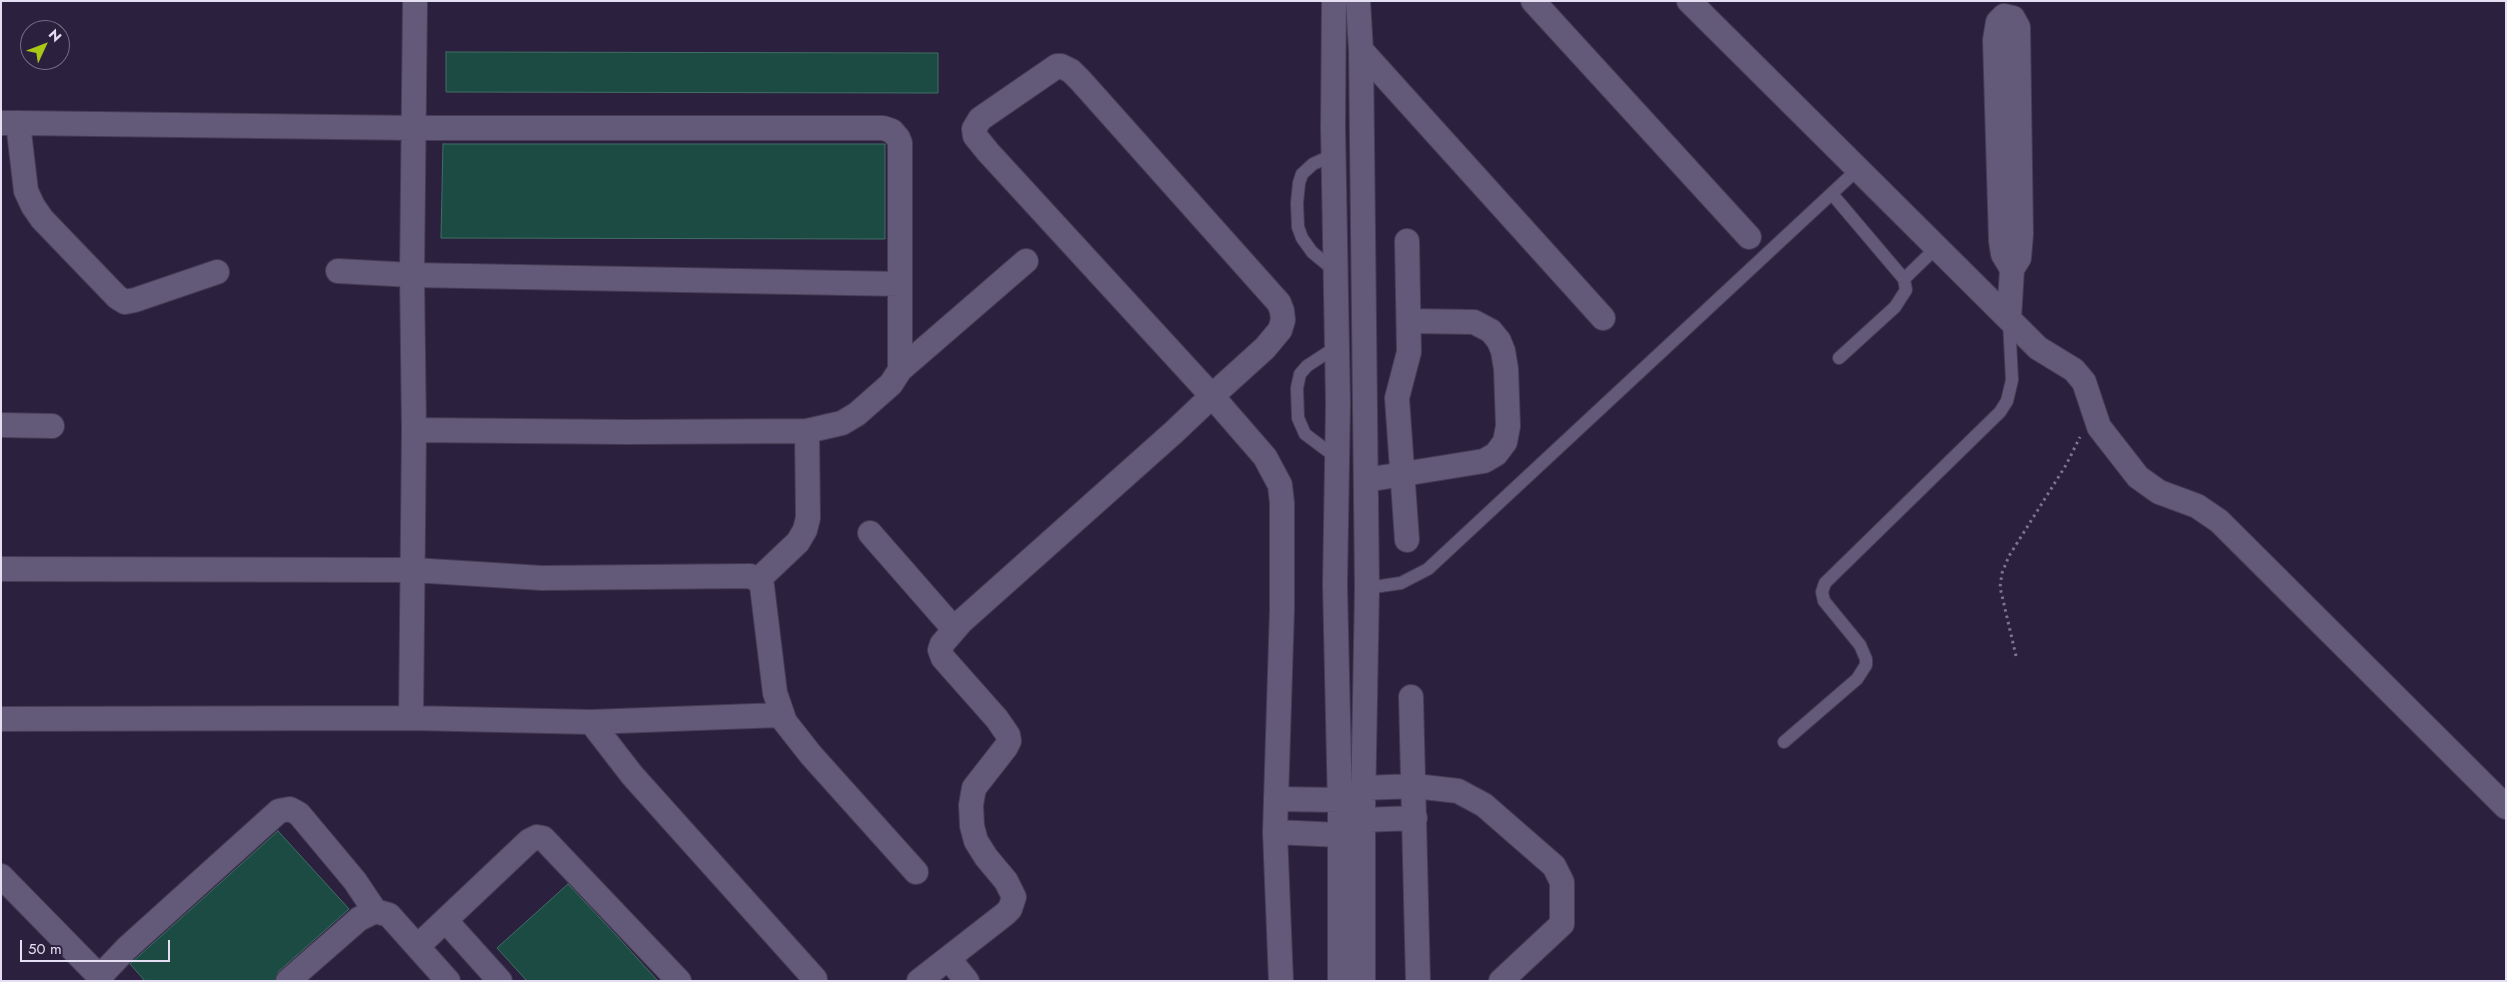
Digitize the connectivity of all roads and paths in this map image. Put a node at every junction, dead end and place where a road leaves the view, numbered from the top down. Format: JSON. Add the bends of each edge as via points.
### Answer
{"nodes":[{"id":1,"x":415,"y":1,"type":"edge"},
{"id":2,"x":1334,"y":1,"type":"edge"},
{"id":3,"x":1358,"y":1,"type":"edge"},
{"id":4,"x":1532,"y":1,"type":"edge"},
{"id":5,"x":1689,"y":1,"type":"edge"},
{"id":6,"x":1361,"y":50,"type":"junction"},
{"id":7,"x":10,"y":123,"type":"edge"},
{"id":8,"x":415,"y":128,"type":"junction"},
{"id":9,"x":1333,"y":154,"type":"junction"},
{"id":10,"x":1858,"y":169,"type":"junction"},
{"id":11,"x":1832,"y":194,"type":"junction"},
{"id":12,"x":1749,"y":236,"type":"dead end"},
{"id":13,"x":1408,"y":241,"type":"dead end"},
{"id":14,"x":1937,"y":247,"type":"junction"},
{"id":15,"x":1026,"y":261,"type":"dead end"},
{"id":16,"x":2012,"y":269,"type":"junction"},
{"id":17,"x":1335,"y":270,"type":"junction"},
{"id":18,"x":338,"y":271,"type":"dead end"},
{"id":19,"x":217,"y":272,"type":"dead end"},
{"id":20,"x":412,"y":275,"type":"junction"},
{"id":21,"x":1904,"y":279,"type":"junction"},
{"id":22,"x":900,"y":284,"type":"junction"},
{"id":23,"x":1603,"y":318,"type":"dead end"},
{"id":24,"x":2009,"y":318,"type":"junction"},
{"id":25,"x":1410,"y":321,"type":"junction"},
{"id":26,"x":1336,"y":347,"type":"junction"},
{"id":27,"x":1839,"y":358,"type":"dead end"},
{"id":28,"x":900,"y":370,"type":"junction"},
{"id":29,"x":1212,"y":396,"type":"junction"},
{"id":30,"x":2092,"y":411,"type":"junction"},
{"id":31,"x":1,"y":425,"type":"edge"},
{"id":32,"x":52,"y":426,"type":"dead end"},
{"id":33,"x":414,"y":430,"type":"junction"},
{"id":34,"x":807,"y":430,"type":"junction"},
{"id":35,"x":1336,"y":458,"type":"junction"},
{"id":36,"x":1404,"y":474,"type":"junction"},
{"id":37,"x":1366,"y":480,"type":"junction"},
{"id":38,"x":870,"y":533,"type":"dead end"},
{"id":39,"x":1407,"y":540,"type":"dead end"},
{"id":40,"x":1,"y":569,"type":"edge"},
{"id":41,"x":412,"y":570,"type":"junction"},
{"id":42,"x":758,"y":580,"type":"junction"},
{"id":43,"x":1335,"y":585,"type":"junction"},
{"id":44,"x":1367,"y":588,"type":"junction"},
{"id":45,"x":954,"y":629,"type":"junction"},
{"id":46,"x":2016,"y":656,"type":"dead end"},
{"id":47,"x":1411,"y":697,"type":"dead end"},
{"id":48,"x":781,"y":715,"type":"junction"},
{"id":49,"x":410,"y":718,"type":"junction"},
{"id":50,"x":1,"y":719,"type":"edge"},
{"id":51,"x":591,"y":722,"type":"junction"},
{"id":52,"x":1784,"y":742,"type":"dead end"},
{"id":53,"x":1415,"y":786,"type":"junction"},
{"id":54,"x":1363,"y":788,"type":"junction"},
{"id":55,"x":1276,"y":799,"type":"junction"},
{"id":56,"x":1340,"y":800,"type":"junction"},
{"id":57,"x":2506,"y":807,"type":"edge"},
{"id":58,"x":1415,"y":818,"type":"junction"},
{"id":59,"x":1363,"y":820,"type":"junction"},
{"id":60,"x":1275,"y":832,"type":"junction"},
{"id":61,"x":1340,"y":835,"type":"junction"},
{"id":62,"x":916,"y":872,"type":"dead end"},
{"id":63,"x":1,"y":876,"type":"edge"},
{"id":64,"x":375,"y":911,"type":"junction"},
{"id":65,"x":446,"y":921,"type":"junction"},
{"id":66,"x":418,"y":946,"type":"junction"},
{"id":67,"x":949,"y":959,"type":"junction"},
{"id":68,"x":99,"y":979,"type":"edge"},
{"id":69,"x":815,"y":979,"type":"dead end"},
{"id":70,"x":288,"y":981,"type":"edge"},
{"id":71,"x":448,"y":981,"type":"edge"},
{"id":72,"x":500,"y":981,"type":"edge"},
{"id":73,"x":679,"y":981,"type":"edge"},
{"id":74,"x":919,"y":981,"type":"edge"},
{"id":75,"x":967,"y":981,"type":"edge"},
{"id":76,"x":1281,"y":981,"type":"edge"},
{"id":77,"x":1340,"y":981,"type":"edge"},
{"id":78,"x":1363,"y":981,"type":"edge"},
{"id":79,"x":1418,"y":981,"type":"edge"},
{"id":80,"x":1501,"y":981,"type":"edge"}],
"edges":[{"from":1,"to":8,"type":"street"},
{"from":2,"to":9,"type":"street"},
{"from":3,"to":6,"type":"street"},
{"from":4,"to":12,"type":"street"},
{"from":5,"to":10,"type":"street"},
{"from":6,"to":23,"type":"street"},
{"from":6,"to":37,"type":"street"},
{"from":7,"to":8,"type":"street"},
{"from":7,"to":19,"type":"street","via":[[26,191],[33,206],[117,297],[125,302],[135,300]]},
{"from":8,"to":20,"type":"street"},
{"from":8,"to":22,"type":"street","via":[[890,130],[900,142]]},
{"from":9,"to":17,"type":"street"},
{"from":9,"to":17,"type":"lane","via":[[1302,174],[1297,203],[1302,238],[1312,252]]},
{"from":10,"to":11,"type":"lane"},
{"from":10,"to":14,"type":"street"},
{"from":11,"to":21,"type":"lane"},
{"from":11,"to":44,"type":"lane","via":[[1428,569],[1402,584]]},
{"from":13,"to":25,"type":"street"},
{"from":14,"to":21,"type":"lane"},
{"from":14,"to":24,"type":"street"},
{"from":15,"to":28,"type":"street"},
{"from":16,"to":16,"type":"street","via":[[2003,254],[2001,241],[1995,40],[1998,22],[2004,16],[2013,18],[2018,27],[2021,234],[2019,258]]},
{"from":16,"to":24,"type":"street"},
{"from":17,"to":26,"type":"street"},
{"from":18,"to":20,"type":"street"},
{"from":20,"to":22,"type":"street"},
{"from":20,"to":33,"type":"street"},
{"from":21,"to":27,"type":"lane","via":[[1906,290],[1895,307]]},
{"from":22,"to":28,"type":"street"},
{"from":24,"to":30,"type":"street","via":[[2046,354],[2074,370],[2084,382]]},
{"from":24,"to":52,"type":"lane","via":[[2012,380],[2007,401],[2000,412],[1825,583],[1824,601],[1860,645],[1866,665],[1857,679]]},
{"from":25,"to":36,"type":"street","via":[[1408,352],[1398,398]]},
{"from":25,"to":36,"type":"street","via":[[1474,322],[1491,331],[1503,351],[1508,426],[1501,449],[1484,461]]},
{"from":26,"to":35,"type":"street"},
{"from":26,"to":35,"type":"lane","via":[[1307,366],[1300,374],[1297,388],[1298,418],[1305,434]]},
{"from":28,"to":34,"type":"street","via":[[891,384],[857,414],[831,427]]},
{"from":29,"to":29,"type":"street","via":[[976,136],[974,129],[980,119],[1057,66],[1066,67],[1081,81],[1279,303],[1282,311],[1280,330]]},
{"from":29,"to":45,"type":"street"},
{"from":29,"to":55,"type":"street","via":[[1264,457],[1280,486],[1282,608]]},
{"from":30,"to":46,"type":"path","via":[[2066,465],[2009,556],[2002,573],[2000,587]]},
{"from":30,"to":57,"type":"street","via":[[2104,436],[2138,477],[2160,492],[2197,506],[2219,521]]},
{"from":31,"to":32,"type":"street"},
{"from":33,"to":34,"type":"street"},
{"from":33,"to":41,"type":"street"},
{"from":34,"to":42,"type":"street","via":[[808,506],[805,530],[798,542]]},
{"from":35,"to":43,"type":"street"},
{"from":36,"to":37,"type":"street"},
{"from":36,"to":39,"type":"street"},
{"from":37,"to":44,"type":"street"},
{"from":38,"to":45,"type":"street"},
{"from":40,"to":41,"type":"street"},
{"from":41,"to":42,"type":"street","via":[[542,578],[745,574]]},
{"from":41,"to":49,"type":"street"},
{"from":42,"to":48,"type":"street","via":[[762,586],[775,693]]},
{"from":43,"to":44,"type":"street"},
{"from":43,"to":56,"type":"street"},
{"from":44,"to":54,"type":"street"},
{"from":45,"to":67,"type":"street","via":[[942,644],[940,653],[997,719],[1009,741],[974,788],[970,805],[976,841],[1014,897],[1005,914]]},
{"from":47,"to":53,"type":"street"},
{"from":48,"to":51,"type":"street"},
{"from":48,"to":62,"type":"street","via":[[791,732]]},
{"from":49,"to":50,"type":"street"},
{"from":49,"to":51,"type":"street"},
{"from":51,"to":69,"type":"street","via":[[632,775]]},
{"from":53,"to":54,"type":"street"},
{"from":53,"to":58,"type":"street"},
{"from":53,"to":80,"type":"street","via":[[1458,791],[1484,805],[1554,866],[1562,882],[1562,924]]},
{"from":54,"to":59,"type":"street"},
{"from":55,"to":56,"type":"street"},
{"from":55,"to":60,"type":"street"},
{"from":56,"to":61,"type":"street"},
{"from":58,"to":59,"type":"street"},
{"from":58,"to":79,"type":"street"},
{"from":59,"to":78,"type":"street"},
{"from":60,"to":61,"type":"street"},
{"from":60,"to":76,"type":"street"},
{"from":61,"to":77,"type":"street"},
{"from":63,"to":68,"type":"street"},
{"from":64,"to":66,"type":"street","via":[[389,915]]},
{"from":64,"to":68,"type":"street","via":[[299,814],[285,810],[270,817],[127,948]]},
{"from":64,"to":70,"type":"street","via":[[359,919]]},
{"from":65,"to":66,"type":"street"},
{"from":65,"to":72,"type":"street"},
{"from":65,"to":73,"type":"street","via":[[529,841],[540,838]]},
{"from":66,"to":71,"type":"street"},
{"from":67,"to":74,"type":"street"},
{"from":67,"to":75,"type":"street"}]}
